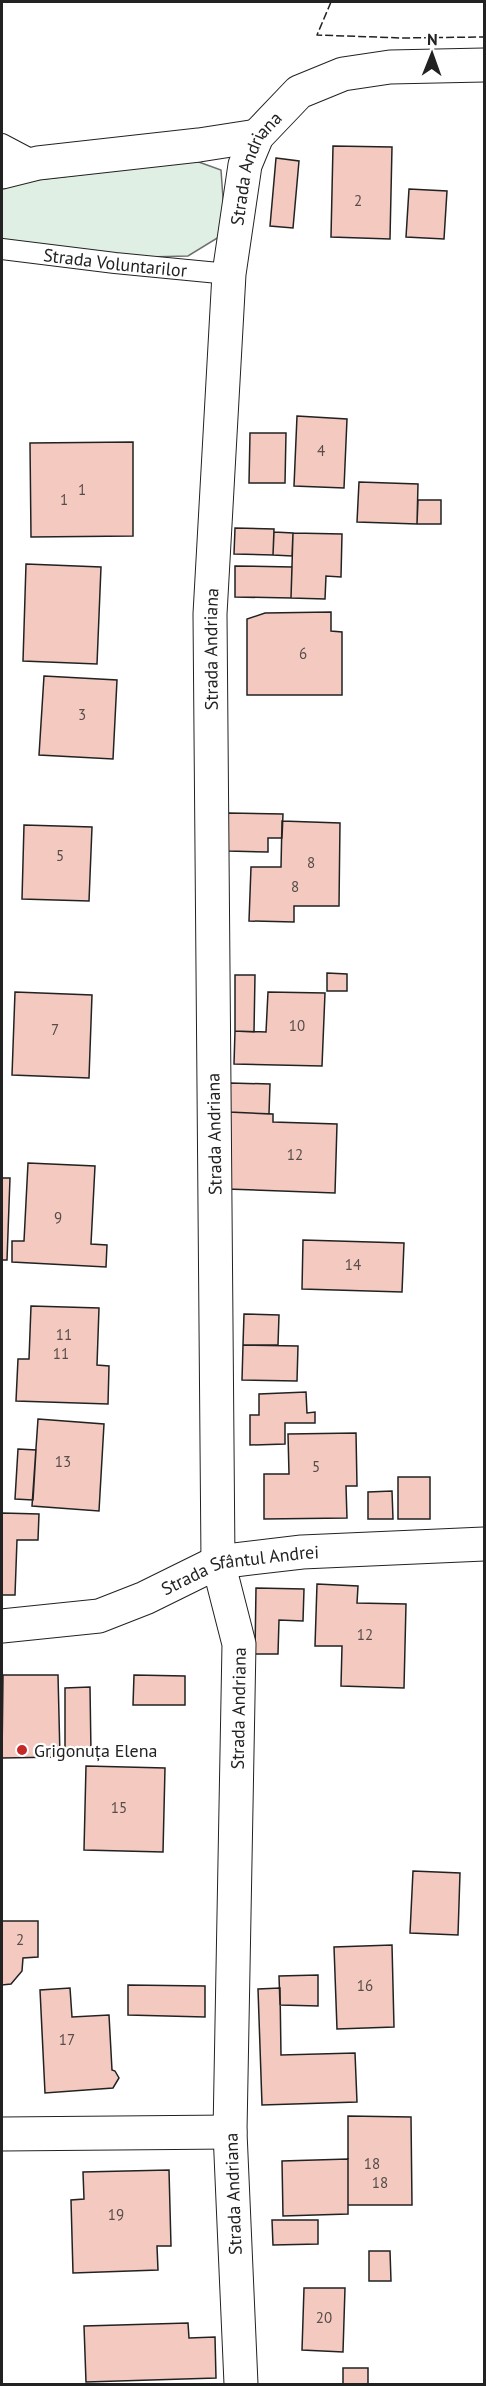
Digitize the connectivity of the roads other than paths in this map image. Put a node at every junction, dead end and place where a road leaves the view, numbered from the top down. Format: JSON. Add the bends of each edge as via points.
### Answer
{"nodes":[{"id":1,"x":484,"y":64,"type":"edge"},
{"id":2,"x":257,"y":136,"type":"junction"},
{"id":3,"x":2,"y":144,"type":"edge"},
{"id":4,"x":38,"y":163,"type":"junction"},
{"id":5,"x":2,"y":172,"type":"edge"},
{"id":6,"x":2,"y":249,"type":"edge"},
{"id":7,"x":229,"y":274,"type":"junction"},
{"id":8,"x":484,"y":1544,"type":"edge"},
{"id":9,"x":218,"y":1562,"type":"junction"},
{"id":10,"x":2,"y":1626,"type":"edge"},
{"id":11,"x":230,"y":2132,"type":"junction"},
{"id":12,"x":2,"y":2134,"type":"edge"},
{"id":13,"x":241,"y":2385,"type":"edge"}],
"edges":[{"from":1,"to":2,"type":"street","name":"Strada Andriana","via":[[390,67],[343,74],[299,92]]},
{"from":2,"to":4,"type":"street"},
{"from":2,"to":7,"type":"street","name":"Strada Andriana","via":[[245,165]]},
{"from":3,"to":4,"type":"lane"},
{"from":4,"to":5,"type":"street"},
{"from":6,"to":7,"type":"lane","name":"Strada Voluntarilor"},
{"from":7,"to":9,"type":"street","name":"Strada Andriana","via":[[210,614]]},
{"from":8,"to":9,"type":"street","name":"Strada Sfântul Andrei","via":[[302,1552]]},
{"from":9,"to":10,"type":"street","name":"Strada Sfântul Andrei","via":[[99,1616]]},
{"from":9,"to":11,"type":"street","name":"Strada Andriana","via":[[239,1644]]},
{"from":11,"to":12,"type":"street"},
{"from":11,"to":13,"type":"street","name":"Strada Andriana"}]}
